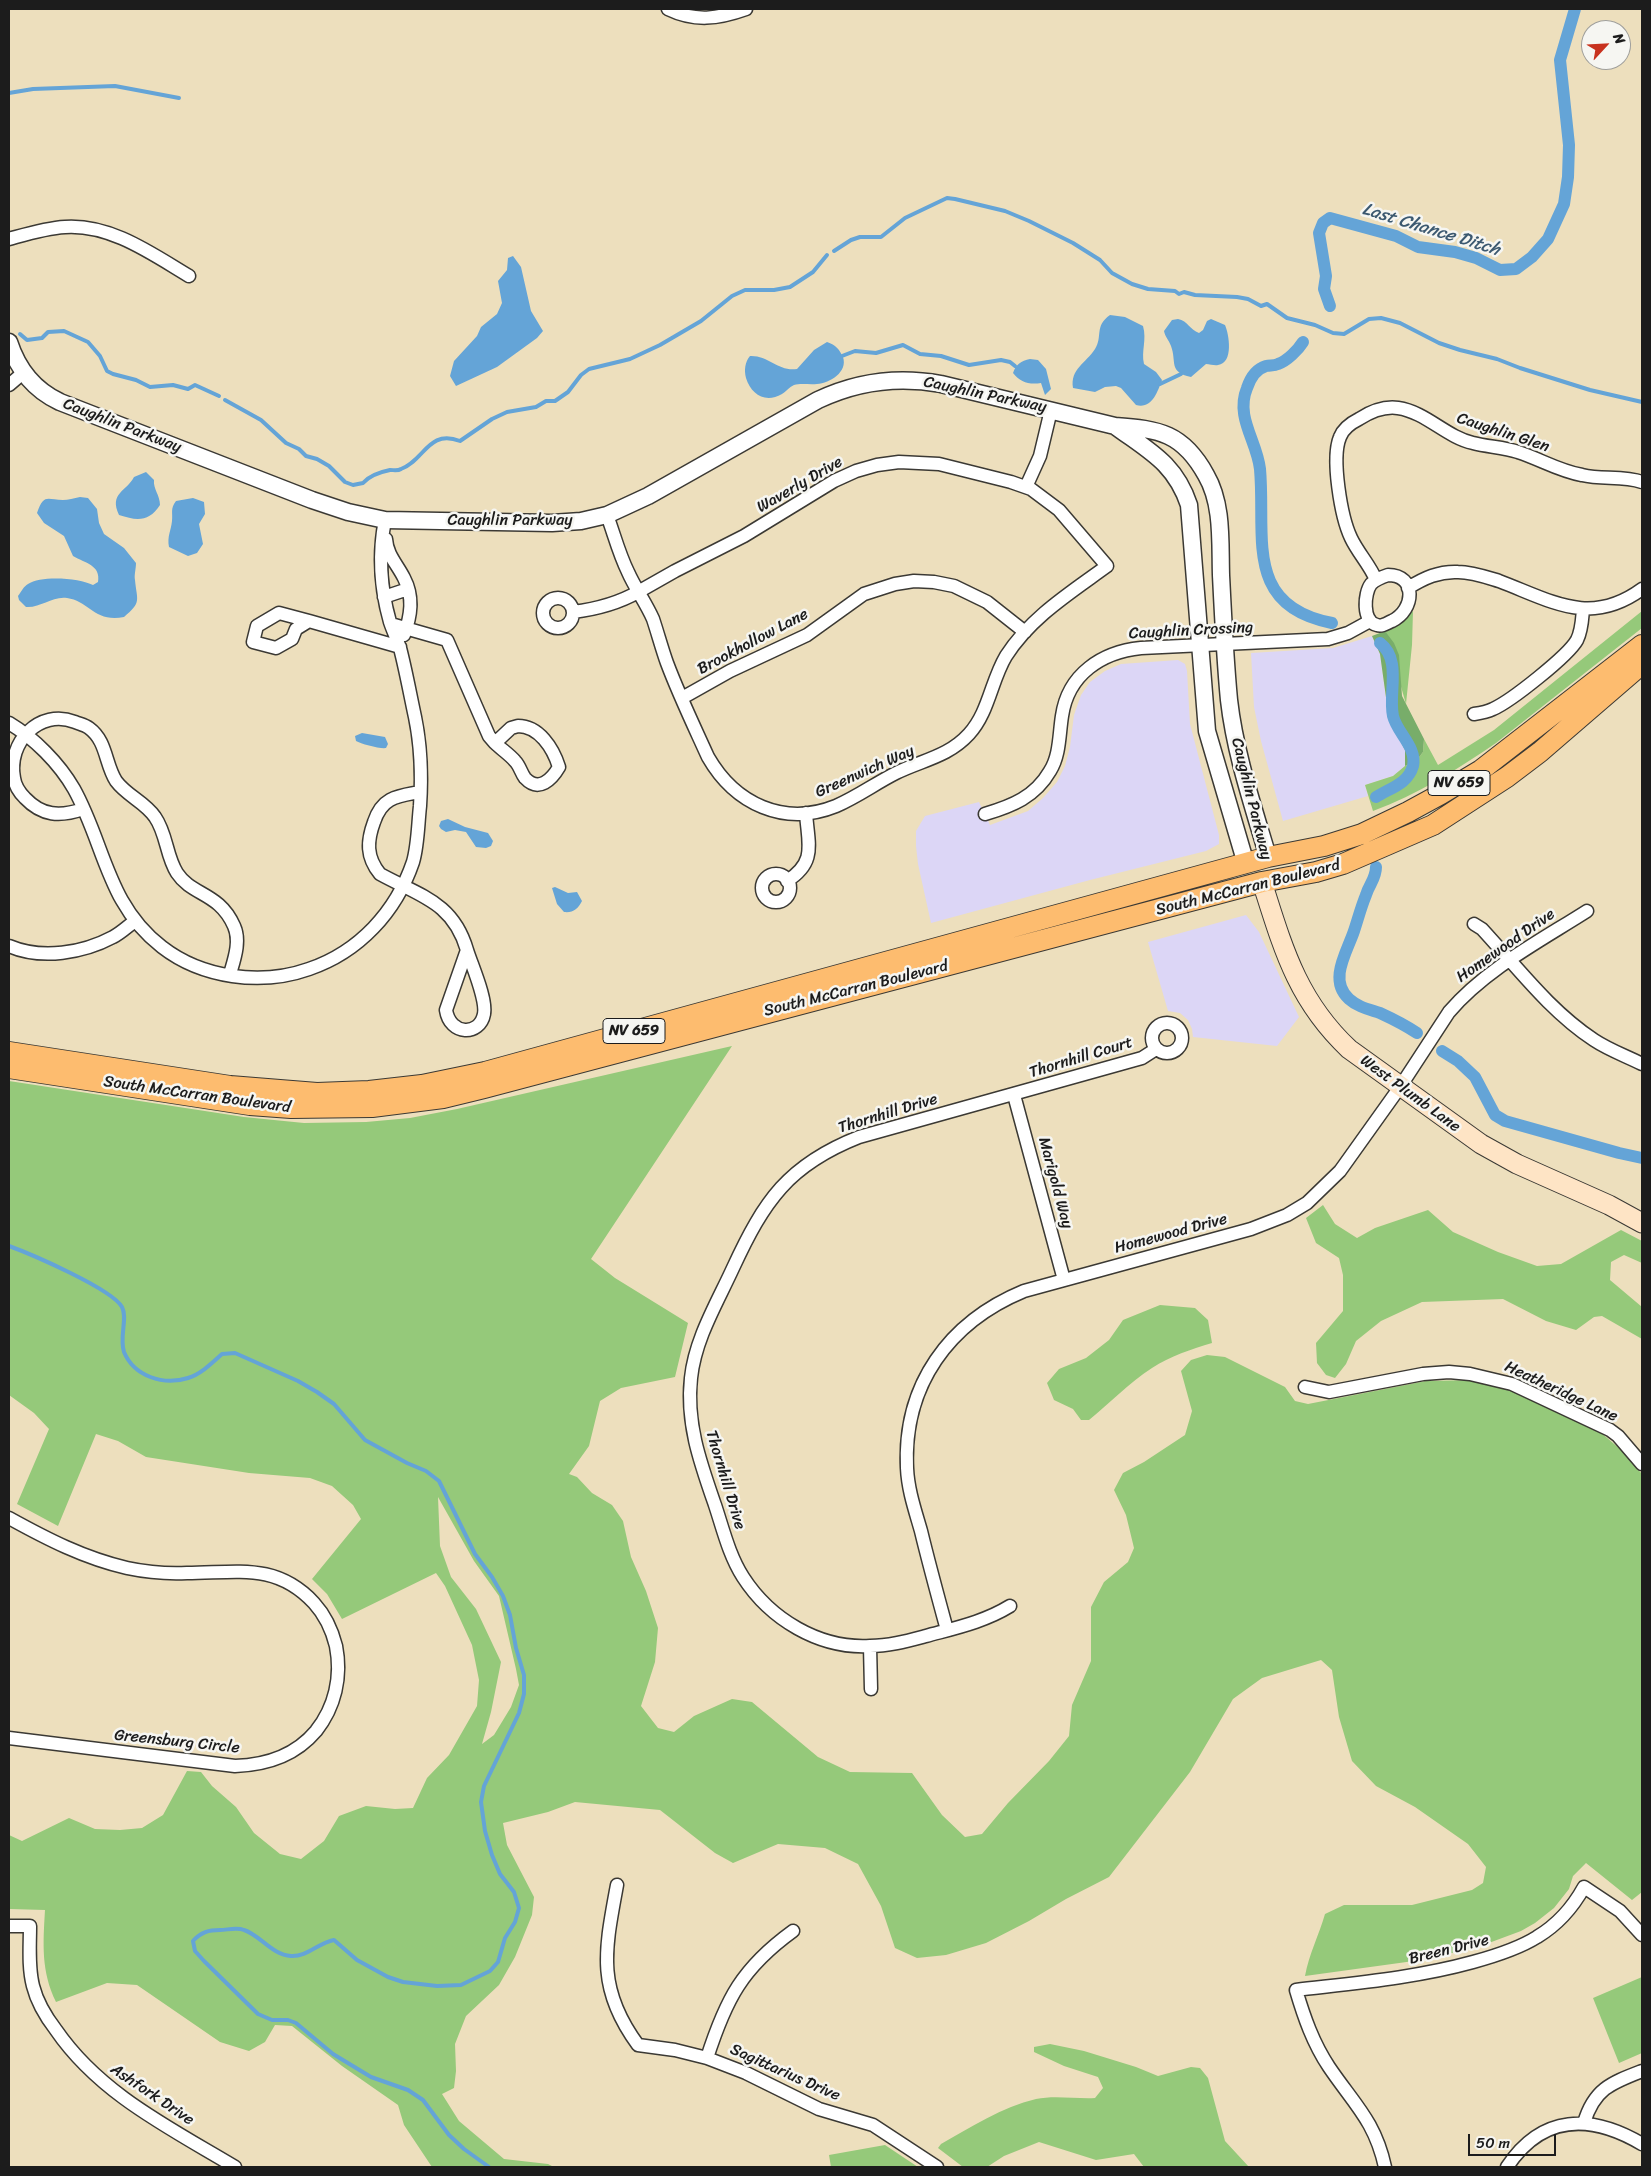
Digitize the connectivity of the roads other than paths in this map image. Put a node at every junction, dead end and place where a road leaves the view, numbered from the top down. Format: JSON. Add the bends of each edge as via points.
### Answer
{"nodes":[{"id":1,"x":668,"y":9,"type":"edge"},
{"id":2,"x":746,"y":9,"type":"edge"},
{"id":3,"x":9,"y":239,"type":"edge"},
{"id":4,"x":189,"y":276,"type":"dead end"},
{"id":5,"x":9,"y":342,"type":"edge"},
{"id":6,"x":23,"y":373,"type":"junction"},
{"id":7,"x":9,"y":385,"type":"edge"},
{"id":8,"x":1051,"y":410,"type":"junction"},
{"id":9,"x":1115,"y":426,"type":"junction"},
{"id":10,"x":1642,"y":482,"type":"edge"},
{"id":11,"x":1026,"y":488,"type":"junction"},
{"id":12,"x":607,"y":515,"type":"junction"},
{"id":13,"x":385,"y":520,"type":"junction"},
{"id":14,"x":1107,"y":566,"type":"joint"},
{"id":15,"x":1376,"y":580,"type":"junction"},
{"id":16,"x":1408,"y":588,"type":"junction"},
{"id":17,"x":408,"y":589,"type":"junction"},
{"id":18,"x":1642,"y":589,"type":"edge"},
{"id":19,"x":638,"y":592,"type":"junction"},
{"id":20,"x":384,"y":597,"type":"junction"},
{"id":21,"x":1583,"y":609,"type":"junction"},
{"id":22,"x":573,"y":612,"type":"dead end"},
{"id":23,"x":310,"y":621,"type":"dead end"},
{"id":24,"x":1370,"y":621,"type":"junction"},
{"id":25,"x":391,"y":624,"type":"junction"},
{"id":26,"x":406,"y":629,"type":"junction"},
{"id":27,"x":1025,"y":632,"type":"junction"},
{"id":28,"x":1224,"y":644,"type":"junction"},
{"id":29,"x":1642,"y":645,"type":"edge"},
{"id":30,"x":1199,"y":646,"type":"junction"},
{"id":31,"x":400,"y":647,"type":"junction"},
{"id":32,"x":1642,"y":664,"type":"edge"},
{"id":33,"x":682,"y":698,"type":"junction"},
{"id":34,"x":1474,"y":714,"type":"dead end"},
{"id":35,"x":9,"y":723,"type":"edge"},
{"id":36,"x":25,"y":733,"type":"junction"},
{"id":37,"x":495,"y":743,"type":"junction"},
{"id":38,"x":420,"y":792,"type":"junction"},
{"id":39,"x":83,"y":809,"type":"junction"},
{"id":40,"x":806,"y":814,"type":"junction"},
{"id":41,"x":985,"y":814,"type":"dead end"},
{"id":42,"x":1268,"y":857,"type":"junction"},
{"id":43,"x":1246,"y":864,"type":"junction"},
{"id":44,"x":788,"y":881,"type":"dead end"},
{"id":45,"x":1262,"y":882,"type":"junction"},
{"id":46,"x":402,"y":886,"type":"junction"},
{"id":47,"x":1587,"y":911,"type":"dead end"},
{"id":48,"x":135,"y":921,"type":"junction"},
{"id":49,"x":1474,"y":924,"type":"dead end"},
{"id":50,"x":9,"y":946,"type":"edge"},
{"id":51,"x":468,"y":950,"type":"junction"},
{"id":52,"x":1511,"y":960,"type":"junction"},
{"id":53,"x":230,"y":974,"type":"junction"},
{"id":54,"x":1156,"y":1049,"type":"dead end"},
{"id":55,"x":9,"y":1052,"type":"edge"},
{"id":56,"x":1642,"y":1064,"type":"edge"},
{"id":57,"x":9,"y":1068,"type":"edge"},
{"id":58,"x":1400,"y":1087,"type":"junction"},
{"id":59,"x":1014,"y":1095,"type":"junction"},
{"id":60,"x":1642,"y":1223,"type":"edge"},
{"id":61,"x":1064,"y":1280,"type":"junction"},
{"id":62,"x":1305,"y":1387,"type":"dead end"},
{"id":63,"x":1642,"y":1464,"type":"edge"},
{"id":64,"x":9,"y":1518,"type":"edge"},
{"id":65,"x":1010,"y":1606,"type":"dead end"},
{"id":66,"x":947,"y":1630,"type":"junction"},
{"id":67,"x":870,"y":1646,"type":"junction"},
{"id":68,"x":871,"y":1689,"type":"dead end"},
{"id":69,"x":9,"y":1738,"type":"edge"},
{"id":70,"x":617,"y":1885,"type":"dead end"},
{"id":71,"x":9,"y":1926,"type":"edge"},
{"id":72,"x":793,"y":1931,"type":"dead end"},
{"id":73,"x":1642,"y":1935,"type":"edge"},
{"id":74,"x":707,"y":2058,"type":"junction"},
{"id":75,"x":1642,"y":2070,"type":"edge"},
{"id":76,"x":1584,"y":2123,"type":"junction"},
{"id":77,"x":1642,"y":2144,"type":"edge"},
{"id":78,"x":235,"y":2167,"type":"edge"},
{"id":79,"x":937,"y":2167,"type":"edge"},
{"id":80,"x":1385,"y":2167,"type":"edge"},
{"id":81,"x":1507,"y":2167,"type":"edge"}],
"edges":[{"from":1,"to":2,"type":"street","via":[[694,18],[709,19]]},
{"from":3,"to":4,"type":"street","via":[[57,228],[91,228],[124,240]]},
{"from":5,"to":6,"type":"street","name":"Caughlin Parkway"},
{"from":6,"to":7,"type":"street"},
{"from":6,"to":13,"type":"street","name":"Caughlin Parkway","via":[[42,393],[73,408],[312,500]]},
{"from":8,"to":9,"type":"street","name":"Caughlin Parkway"},
{"from":8,"to":11,"type":"street","via":[[1040,456]]},
{"from":8,"to":12,"type":"street","name":"Caughlin Parkway","via":[[928,381],[886,380],[858,385],[818,400],[648,496]]},
{"from":9,"to":28,"type":"street","name":"Caughlin Parkway","via":[[1168,434],[1190,452],[1207,476],[1218,516]]},
{"from":9,"to":30,"type":"street","name":"Caughlin Parkway","via":[[1167,465],[1186,494],[1192,519]]},
{"from":10,"to":15,"type":"street","name":"Caughlin Glen","via":[[1574,474],[1516,451],[1465,441],[1407,410],[1389,407],[1373,412],[1355,421],[1342,433],[1337,459],[1340,505],[1346,526]]},
{"from":11,"to":14,"type":"street","name":"Waverly Drive","via":[[1059,510]]},
{"from":11,"to":19,"type":"street","name":"Waverly Drive","via":[[940,464],[906,462],[877,465],[834,481],[744,536]]},
{"from":12,"to":13,"type":"street","name":"Caughlin Parkway","via":[[552,523]]},
{"from":12,"to":19,"type":"street","name":"Greenwich Way","via":[[626,570]]},
{"from":13,"to":17,"type":"street","via":[[386,547]]},
{"from":13,"to":20,"type":"street","via":[[380,557]]},
{"from":14,"to":27,"type":"street","name":"Greenwich Way","via":[[1049,608]]},
{"from":15,"to":16,"type":"street","via":[[1394,575]]},
{"from":15,"to":24,"type":"street","via":[[1368,591],[1366,613]]},
{"from":16,"to":21,"type":"street","via":[[1436,574],[1467,572],[1565,606]]},
{"from":16,"to":24,"type":"street","via":[[1410,600],[1402,615],[1380,626]]},
{"from":17,"to":20,"type":"street"},
{"from":17,"to":26,"type":"street","via":[[411,605]]},
{"from":18,"to":21,"type":"street","via":[[1615,605]]},
{"from":19,"to":22,"type":"street","name":"Waverly Drive","via":[[602,608]]},
{"from":19,"to":33,"type":"street","name":"Greenwich Way","via":[[653,620]]},
{"from":20,"to":25,"type":"street"},
{"from":21,"to":34,"type":"street","via":[[1577,640],[1565,654],[1504,703]]},
{"from":23,"to":31,"type":"street"},
{"from":24,"to":28,"type":"street","name":"Caughlin Crossing","via":[[1348,633],[1328,638]]},
{"from":25,"to":26,"type":"street"},
{"from":25,"to":31,"type":"street"},
{"from":26,"to":31,"type":"street"},
{"from":26,"to":37,"type":"street","via":[[447,640]]},
{"from":27,"to":33,"type":"street","name":"Brookhollow Lane","via":[[987,602],[954,586],[934,582],[895,584],[864,594],[807,635],[730,671]]},
{"from":27,"to":40,"type":"street","name":"Greenwich Way","via":[[998,671],[978,722],[957,746],[890,776],[838,805]]},
{"from":28,"to":30,"type":"street","name":"Caughlin Crossing"},
{"from":28,"to":42,"type":"street","name":"Caughlin Parkway","via":[[1232,722]]},
{"from":29,"to":42,"type":"main road","name":"South McCarran Boulevard","number":"NV 659","via":[[1481,770],[1441,794],[1362,834],[1324,846]]},
{"from":30,"to":41,"type":"street","name":"Caughlin Crossing","via":[[1119,651],[1090,665],[1068,693],[1058,750],[1044,780],[1020,802]]},
{"from":30,"to":43,"type":"street","name":"Caughlin Parkway","via":[[1207,731]]},
{"from":31,"to":38,"type":"street","via":[[418,739]]},
{"from":32,"to":45,"type":"main road","name":"South McCarran Boulevard","number":"NV 659","via":[[1540,752],[1469,804],[1433,825],[1343,864]]},
{"from":33,"to":40,"type":"street","name":"Greenwich Way","via":[[708,758],[728,785],[742,798],[770,810]]},
{"from":35,"to":36,"type":"street"},
{"from":36,"to":39,"type":"street","via":[[62,772]]},
{"from":36,"to":39,"type":"street","via":[[13,756],[13,775],[19,792],[35,808],[46,813],[70,814]]},
{"from":36,"to":53,"type":"street","via":[[44,722],[67,718],[97,734],[115,780],[154,815],[161,826],[177,874],[218,902],[230,918],[236,929],[237,941]]},
{"from":37,"to":37,"type":"street","via":[[510,728],[526,726],[539,734],[555,754],[559,767],[552,780],[541,784],[531,782],[513,758]]},
{"from":38,"to":46,"type":"street","via":[[413,861]]},
{"from":38,"to":46,"type":"street","via":[[391,798],[383,804],[368,839],[373,865],[380,874]]},
{"from":39,"to":48,"type":"street","via":[[114,887]]},
{"from":40,"to":44,"type":"street","via":[[807,864]]},
{"from":42,"to":43,"type":"main road","name":"South McCarran Boulevard","number":"NV 659"},
{"from":42,"to":45,"type":"main road","name":"Caughlin Parkway","via":[[1268,876]]},
{"from":43,"to":45,"type":"main road","name":"Caughlin Parkway"},
{"from":43,"to":55,"type":"main road","name":"South McCarran Boulevard","number":"NV 659","via":[[502,1067],[422,1085],[369,1091],[281,1091]]},
{"from":45,"to":57,"type":"main road","name":"South McCarran Boulevard","number":"NV 659","via":[[484,1088],[413,1103],[321,1110],[258,1106]]},
{"from":45,"to":58,"type":"main road","name":"West Plumb Lane","via":[[1290,964],[1316,1012],[1330,1032],[1349,1049]]},
{"from":46,"to":51,"type":"street","via":[[447,912],[463,934]]},
{"from":46,"to":53,"type":"street","via":[[374,929],[340,956],[295,974],[273,978]]},
{"from":47,"to":52,"type":"street","name":"Homewood Drive"},
{"from":48,"to":50,"type":"street","via":[[115,937],[67,952],[52,954]]},
{"from":48,"to":53,"type":"street","via":[[162,947],[182,960],[202,969]]},
{"from":49,"to":52,"type":"street"},
{"from":51,"to":51,"type":"street","via":[[484,1013],[475,1028],[466,1030],[452,1025],[446,1010]]},
{"from":52,"to":56,"type":"street","via":[[1541,996],[1575,1026],[1595,1041]]},
{"from":52,"to":58,"type":"street","name":"Homewood Drive","via":[[1458,1001]]},
{"from":54,"to":59,"type":"street","name":"Thornhill Court","via":[[1142,1058]]},
{"from":58,"to":60,"type":"main road","name":"West Plumb Lane","via":[[1487,1148]]},
{"from":58,"to":61,"type":"street","name":"Homewood Drive","via":[[1340,1171],[1324,1189],[1287,1215],[1252,1229]]},
{"from":59,"to":61,"type":"street","name":"Marigold Way"},
{"from":59,"to":67,"type":"street","name":"Thornhill Drive","via":[[859,1137],[817,1157],[798,1171],[780,1188],[753,1226],[702,1333],[696,1354],[690,1400],[695,1445],[742,1576],[770,1609],[802,1631],[842,1644]]},
{"from":61,"to":66,"type":"street","name":"Homewood Drive","via":[[1004,1300],[964,1326],[934,1362],[916,1400],[907,1446],[910,1491]]},
{"from":62,"to":63,"type":"street","name":"Heatheridge Lane","via":[[1329,1392],[1449,1372],[1493,1378],[1610,1430]]},
{"from":64,"to":69,"type":"street","name":"Greensburg Circle","via":[[75,1552],[128,1568],[187,1573],[253,1571],[282,1579],[308,1597],[328,1623],[338,1656],[339,1674],[330,1709],[311,1736],[284,1756],[253,1766]]},
{"from":65,"to":66,"type":"street","name":"Thornhill Drive","via":[[980,1621]]},
{"from":66,"to":67,"type":"street","name":"Thornhill Drive","via":[[894,1644]]},
{"from":67,"to":68,"type":"street"},
{"from":70,"to":74,"type":"street","name":"Sagittarius Drive","via":[[606,1940],[607,1976],[618,2014],[638,2045]]},
{"from":71,"to":78,"type":"street","name":"Ashfork Drive","via":[[30,1926],[32,1985],[65,2043],[88,2070],[121,2097]]},
{"from":72,"to":74,"type":"street","via":[[774,1944],[744,1976],[720,2018]]},
{"from":73,"to":80,"type":"street","name":"Breen Drive","via":[[1620,1911],[1584,1887],[1553,1925],[1520,1947],[1448,1969],[1296,1990],[1315,2043],[1360,2106],[1379,2145]]},
{"from":74,"to":79,"type":"street","name":"Sagittarius Drive","via":[[746,2073],[818,2109],[873,2125]]},
{"from":75,"to":76,"type":"street","via":[[1603,2089],[1588,2109]]},
{"from":76,"to":77,"type":"street","via":[[1621,2131]]},
{"from":76,"to":81,"type":"street","via":[[1541,2134],[1516,2154]]}]}
